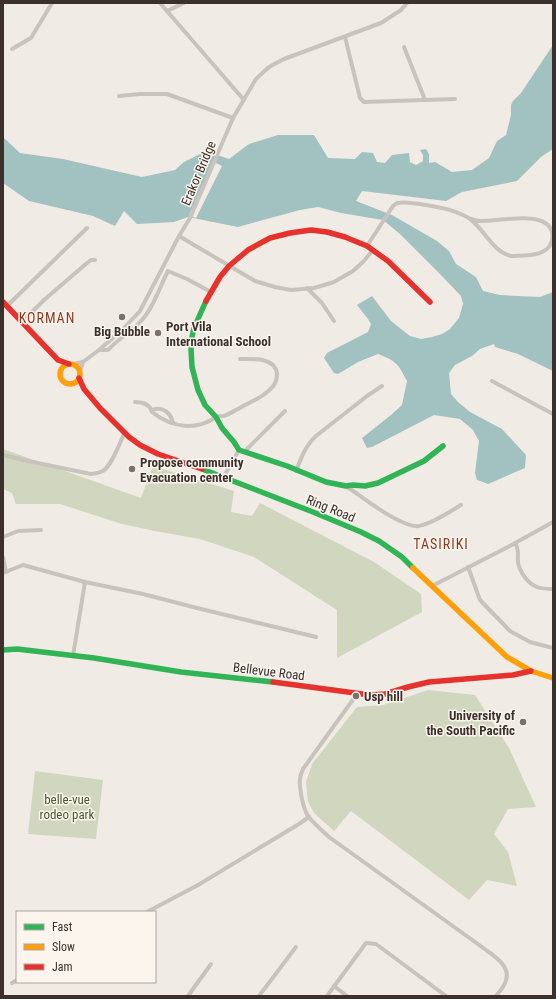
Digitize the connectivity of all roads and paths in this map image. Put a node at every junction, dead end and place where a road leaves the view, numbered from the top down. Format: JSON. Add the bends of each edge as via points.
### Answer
{"nodes":[{"id":1,"x":52,"y":3,"type":"edge"},
{"id":2,"x":160,"y":3,"type":"edge"},
{"id":3,"x":184,"y":3,"type":"edge"},
{"id":4,"x":407,"y":3,"type":"edge"},
{"id":5,"x":167,"y":11,"type":"junction"},
{"id":6,"x":345,"y":36,"type":"junction"},
{"id":7,"x":404,"y":47,"type":"dead end"},
{"id":8,"x":12,"y":49,"type":"dead end"},
{"id":9,"x":119,"y":96,"type":"dead end"},
{"id":10,"x":455,"y":99,"type":"dead end"},
{"id":11,"x":244,"y":100,"type":"junction"},
{"id":12,"x":425,"y":100,"type":"junction"},
{"id":13,"x":233,"y":118,"type":"junction"},
{"id":14,"x":471,"y":220,"type":"junction"},
{"id":15,"x":87,"y":228,"type":"dead end"},
{"id":16,"x":179,"y":236,"type":"junction"},
{"id":17,"x":367,"y":246,"type":"junction"},
{"id":18,"x":373,"y":250,"type":"junction"},
{"id":19,"x":95,"y":260,"type":"dead end"},
{"id":20,"x":230,"y":266,"type":"junction"},
{"id":21,"x":160,"y":272,"type":"junction"},
{"id":22,"x":166,"y":275,"type":"junction"},
{"id":23,"x":307,"y":288,"type":"junction"},
{"id":24,"x":151,"y":290,"type":"junction"},
{"id":25,"x":158,"y":290,"type":"junction"},
{"id":26,"x":211,"y":292,"type":"junction"},
{"id":27,"x":146,"y":300,"type":"junction"},
{"id":28,"x":153,"y":302,"type":"junction"},
{"id":29,"x":430,"y":302,"type":"dead end"},
{"id":30,"x":5,"y":304,"type":"edge"},
{"id":31,"x":141,"y":310,"type":"junction"},
{"id":32,"x":146,"y":314,"type":"junction"},
{"id":33,"x":334,"y":321,"type":"dead end"},
{"id":34,"x":22,"y":322,"type":"junction"},
{"id":35,"x":130,"y":323,"type":"junction"},
{"id":36,"x":134,"y":327,"type":"junction"},
{"id":37,"x":99,"y":350,"type":"junction"},
{"id":38,"x":240,"y":359,"type":"dead end"},
{"id":39,"x":58,"y":360,"type":"junction"},
{"id":40,"x":84,"y":362,"type":"junction"},
{"id":41,"x":71,"y":364,"type":"junction"},
{"id":42,"x":60,"y":371,"type":"junction"},
{"id":43,"x":80,"y":371,"type":"junction"},
{"id":44,"x":79,"y":378,"type":"junction"},
{"id":45,"x":492,"y":381,"type":"dead end"},
{"id":46,"x":72,"y":384,"type":"junction"},
{"id":47,"x":382,"y":386,"type":"dead end"},
{"id":48,"x":84,"y":390,"type":"junction"},
{"id":49,"x":135,"y":402,"type":"dead end"},
{"id":50,"x":152,"y":410,"type":"junction"},
{"id":51,"x":285,"y":411,"type":"dead end"},
{"id":52,"x":553,"y":414,"type":"edge"},
{"id":53,"x":216,"y":417,"type":"junction"},
{"id":54,"x":173,"y":423,"type":"junction"},
{"id":55,"x":125,"y":432,"type":"junction"},
{"id":56,"x":443,"y":446,"type":"dead end"},
{"id":57,"x":241,"y":451,"type":"junction"},
{"id":58,"x":3,"y":455,"type":"edge"},
{"id":59,"x":296,"y":471,"type":"junction"},
{"id":60,"x":223,"y":478,"type":"junction"},
{"id":61,"x":346,"y":486,"type":"junction"},
{"id":62,"x":461,"y":505,"type":"dead end"},
{"id":63,"x":553,"y":522,"type":"edge"},
{"id":64,"x":41,"y":530,"type":"dead end"},
{"id":65,"x":3,"y":537,"type":"edge"},
{"id":66,"x":515,"y":543,"type":"junction"},
{"id":67,"x":3,"y":557,"type":"edge"},
{"id":68,"x":468,"y":567,"type":"junction"},
{"id":69,"x":4,"y":572,"type":"edge"},
{"id":70,"x":84,"y":582,"type":"junction"},
{"id":71,"x":432,"y":586,"type":"junction"},
{"id":72,"x":553,"y":589,"type":"edge"},
{"id":73,"x":316,"y":638,"type":"dead end"},
{"id":74,"x":553,"y":648,"type":"edge"},
{"id":75,"x":3,"y":650,"type":"edge"},
{"id":76,"x":73,"y":656,"type":"junction"},
{"id":77,"x":531,"y":671,"type":"junction"},
{"id":78,"x":553,"y":678,"type":"edge"},
{"id":79,"x":357,"y":694,"type":"junction"},
{"id":80,"x":309,"y":816,"type":"junction"},
{"id":81,"x":149,"y":911,"type":"edge"},
{"id":82,"x":296,"y":947,"type":"dead end"},
{"id":83,"x":211,"y":964,"type":"dead end"},
{"id":84,"x":16,"y":981,"type":"edge"},
{"id":85,"x":12,"y":983,"type":"dead end"},
{"id":86,"x":334,"y":986,"type":"junction"},
{"id":87,"x":188,"y":996,"type":"edge"},
{"id":88,"x":259,"y":996,"type":"edge"},
{"id":89,"x":327,"y":996,"type":"edge"},
{"id":90,"x":347,"y":996,"type":"edge"},
{"id":91,"x":446,"y":996,"type":"edge"},
{"id":92,"x":496,"y":996,"type":"edge"}],
"edges":[{"from":1,"to":8,"type":"street","via":[[31,38]]},
{"from":2,"to":5,"type":"street"},
{"from":3,"to":5,"type":"street"},
{"from":4,"to":6,"type":"street","name":"Erakor Bridge","via":[[381,24]]},
{"from":5,"to":11,"type":"street"},
{"from":6,"to":11,"type":"street","name":"Erakor Bridge","via":[[284,59],[270,67],[256,79]]},
{"from":6,"to":12,"type":"street","via":[[360,98],[363,101]]},
{"from":7,"to":12,"type":"street"},
{"from":9,"to":13,"type":"street","via":[[167,94]]},
{"from":10,"to":12,"type":"street"},
{"from":11,"to":13,"type":"street","name":"Erakor Bridge"},
{"from":13,"to":16,"type":"street","name":"Erakor Bridge","via":[[190,218]]},
{"from":14,"to":14,"type":"street","via":[[542,220],[551,230],[552,240],[549,246],[539,253],[511,256],[500,251]]},
{"from":14,"to":17,"type":"street","via":[[455,211],[396,204]]},
{"from":15,"to":30,"type":"street"},
{"from":16,"to":20,"type":"street"},
{"from":16,"to":21,"type":"street","name":"Erakor Bridge"},
{"from":17,"to":18,"type":"street"},
{"from":17,"to":20,"type":"street","via":[[327,232],[290,232],[270,238],[248,250]]},
{"from":18,"to":23,"type":"street","via":[[358,267],[341,279],[320,287]]},
{"from":18,"to":29,"type":"street"},
{"from":19,"to":34,"type":"street","via":[[87,263]]},
{"from":20,"to":23,"type":"street","via":[[268,286],[291,290]]},
{"from":20,"to":26,"type":"street"},
{"from":21,"to":22,"type":"street"},
{"from":21,"to":24,"type":"street","name":"Erakor Bridge"},
{"from":22,"to":25,"type":"street"},
{"from":22,"to":26,"type":"street","via":[[168,271]]},
{"from":23,"to":33,"type":"street","via":[[322,303]]},
{"from":24,"to":25,"type":"street"},
{"from":24,"to":27,"type":"street","name":"Erakor Bridge"},
{"from":25,"to":28,"type":"street"},
{"from":26,"to":53,"type":"street","via":[[194,328],[191,359],[198,390],[205,405]]},
{"from":27,"to":28,"type":"street"},
{"from":27,"to":31,"type":"street","name":"Erakor Bridge"},
{"from":28,"to":32,"type":"street"},
{"from":30,"to":34,"type":"street"},
{"from":31,"to":32,"type":"street"},
{"from":31,"to":35,"type":"street","name":"Erakor Bridge"},
{"from":32,"to":36,"type":"street"},
{"from":34,"to":39,"type":"street"},
{"from":35,"to":36,"type":"street"},
{"from":35,"to":37,"type":"street","name":"Erakor Bridge"},
{"from":36,"to":37,"type":"street","via":[[108,350]]},
{"from":37,"to":40,"type":"street"},
{"from":38,"to":53,"type":"street","via":[[259,359],[269,363],[275,369],[276,381],[260,397],[226,415]]},
{"from":39,"to":41,"type":"street"},
{"from":39,"to":42,"type":"street"},
{"from":40,"to":41,"type":"street"},
{"from":40,"to":43,"type":"street"},
{"from":41,"to":42,"type":"street","via":[[64,366]]},
{"from":41,"to":43,"type":"street"},
{"from":42,"to":46,"type":"street","via":[[62,380]]},
{"from":43,"to":44,"type":"street"},
{"from":44,"to":46,"type":"street"},
{"from":44,"to":48,"type":"street","name":"Ring Road"},
{"from":45,"to":52,"type":"street"},
{"from":46,"to":48,"type":"street","name":"Ring Road"},
{"from":47,"to":59,"type":"street","via":[[310,441]]},
{"from":48,"to":55,"type":"street","name":"Ring Road"},
{"from":49,"to":50,"type":"street","via":[[142,402]]},
{"from":50,"to":54,"type":"street","via":[[158,417]]},
{"from":50,"to":54,"type":"street","via":[[158,408],[166,411]]},
{"from":51,"to":57,"type":"street"},
{"from":53,"to":54,"type":"street","via":[[208,422],[190,426]]},
{"from":53,"to":57,"type":"street"},
{"from":55,"to":58,"type":"street","via":[[109,466],[95,474]]},
{"from":55,"to":60,"type":"street","name":"Ring Road","via":[[148,450]]},
{"from":56,"to":61,"type":"street","via":[[424,460],[378,483]]},
{"from":57,"to":59,"type":"street"},
{"from":57,"to":60,"type":"street"},
{"from":59,"to":61,"type":"street"},
{"from":60,"to":71,"type":"street","name":"Ring Road","via":[[379,540],[402,557]]},
{"from":61,"to":62,"type":"street","via":[[408,525],[422,526],[430,523]]},
{"from":63,"to":66,"type":"street"},
{"from":64,"to":65,"type":"street","via":[[18,531]]},
{"from":66,"to":68,"type":"street"},
{"from":66,"to":72,"type":"street","via":[[522,573],[536,587]]},
{"from":67,"to":69,"type":"street"},
{"from":68,"to":71,"type":"street"},
{"from":68,"to":74,"type":"street","via":[[480,600],[510,632],[530,642]]},
{"from":69,"to":70,"type":"street","via":[[23,565]]},
{"from":70,"to":73,"type":"street","via":[[143,594]]},
{"from":70,"to":76,"type":"street"},
{"from":71,"to":77,"type":"street","name":"Ring Road","via":[[507,657]]},
{"from":75,"to":76,"type":"street","name":"Bellevue Road","via":[[17,649]]},
{"from":76,"to":79,"type":"street","name":"Bellevue Road"},
{"from":77,"to":78,"type":"street","name":"Ring Road"},
{"from":77,"to":79,"type":"street","name":"Bellevue Road","via":[[513,675],[429,682],[385,694]]},
{"from":79,"to":80,"type":"street","via":[[300,776],[304,806]]},
{"from":80,"to":81,"type":"street","via":[[198,885]]},
{"from":80,"to":92,"type":"street","via":[[329,836],[504,965],[506,981]]},
{"from":82,"to":88,"type":"street"},
{"from":83,"to":87,"type":"street"},
{"from":84,"to":85,"type":"street"},
{"from":86,"to":89,"type":"street"},
{"from":86,"to":90,"type":"street"},
{"from":86,"to":91,"type":"street","via":[[366,943],[376,944]]}]}
